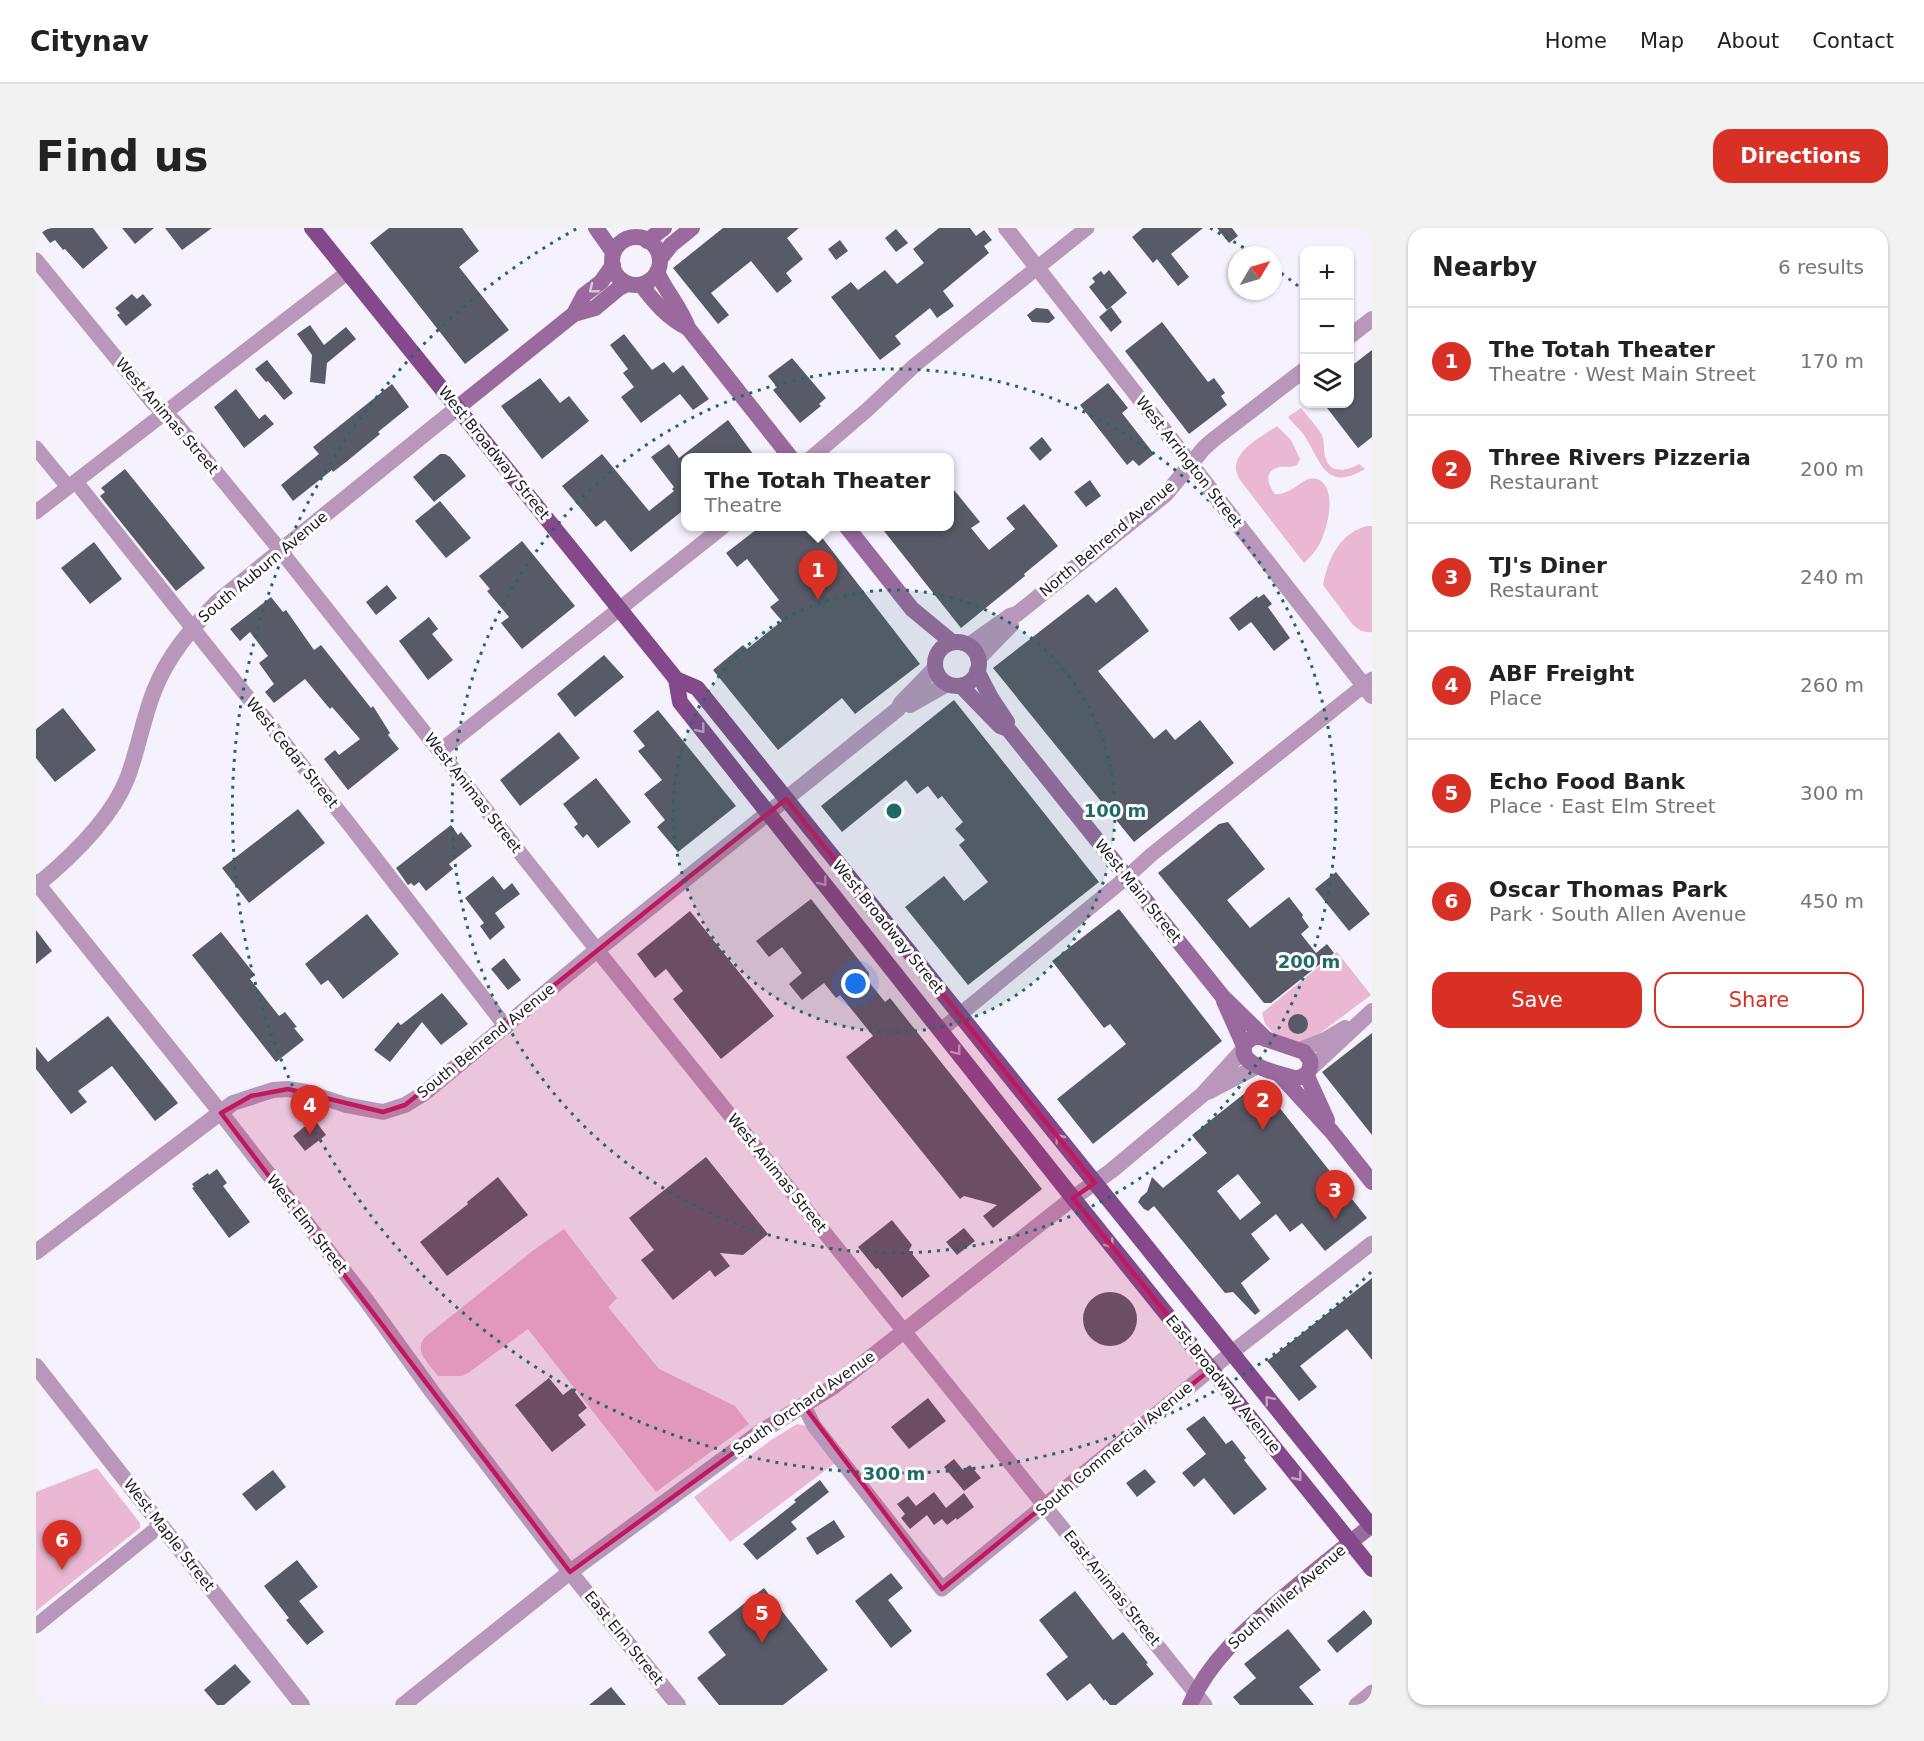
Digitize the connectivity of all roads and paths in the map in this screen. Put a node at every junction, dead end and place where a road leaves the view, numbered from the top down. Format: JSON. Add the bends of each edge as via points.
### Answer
{"nodes":[{"id":1,"x":312,"y":228,"type":"edge"},
{"id":2,"x":596,"y":228,"type":"edge"},
{"id":3,"x":664,"y":228,"type":"edge"},
{"id":4,"x":692,"y":228,"type":"edge"},
{"id":5,"x":1005,"y":228,"type":"edge"},
{"id":6,"x":1088,"y":228,"type":"edge"},
{"id":7,"x":624,"y":232,"type":"edge"},
{"id":8,"x":647,"y":241,"type":"junction"},
{"id":9,"x":613,"y":258,"type":"junction"},
{"id":10,"x":36,"y":260,"type":"edge"},
{"id":11,"x":658,"y":266,"type":"junction"},
{"id":12,"x":1037,"y":268,"type":"junction"},
{"id":13,"x":348,"y":272,"type":"junction"},
{"id":14,"x":634,"y":285,"type":"junction"},
{"id":15,"x":574,"y":314,"type":"junction"},
{"id":16,"x":1372,"y":319,"type":"edge"},
{"id":17,"x":688,"y":328,"type":"junction"},
{"id":18,"x":1354,"y":333,"type":"edge"},
{"id":19,"x":1300,"y":374,"type":"edge"},
{"id":20,"x":457,"y":408,"type":"junction"},
{"id":21,"x":165,"y":414,"type":"junction"},
{"id":22,"x":36,"y":448,"type":"edge"},
{"id":23,"x":787,"y":453,"type":"edge"},
{"id":24,"x":817,"y":453,"type":"edge"},
{"id":25,"x":1192,"y":465,"type":"junction"},
{"id":26,"x":72,"y":485,"type":"junction"},
{"id":27,"x":36,"y":512,"type":"edge"},
{"id":28,"x":718,"y":531,"type":"edge"},
{"id":29,"x":850,"y":531,"type":"edge"},
{"id":30,"x":279,"y":550,"type":"junction"},
{"id":31,"x":619,"y":608,"type":"junction"},
{"id":32,"x":912,"y":609,"type":"junction"},
{"id":33,"x":192,"y":628,"type":"junction"},
{"id":34,"x":952,"y":642,"type":"junction"},
{"id":35,"x":975,"y":659,"type":"junction"},
{"id":36,"x":935,"y":662,"type":"junction"},
{"id":37,"x":676,"y":679,"type":"junction"},
{"id":38,"x":954,"y":685,"type":"junction"},
{"id":39,"x":1369,"y":686,"type":"edge"},
{"id":40,"x":898,"y":709,"type":"junction"},
{"id":41,"x":1008,"y":729,"type":"junction"},
{"id":42,"x":440,"y":751,"type":"junction"},
{"id":43,"x":786,"y":799,"type":"junction"},
{"id":44,"x":769,"y":813,"type":"junction"},
{"id":45,"x":1127,"y":878,"type":"junction"},
{"id":46,"x":37,"y":884,"type":"edge"},
{"id":47,"x":597,"y":950,"type":"junction"},
{"id":48,"x":1223,"y":998,"type":"junction"},
{"id":49,"x":959,"y":1014,"type":"junction"},
{"id":50,"x":1368,"y":1014,"type":"edge"},
{"id":51,"x":506,"y":1027,"type":"junction"},
{"id":52,"x":941,"y":1030,"type":"junction"},
{"id":53,"x":1266,"y":1039,"type":"junction"},
{"id":54,"x":1244,"y":1048,"type":"junction"},
{"id":55,"x":1299,"y":1050,"type":"junction"},
{"id":56,"x":1258,"y":1066,"type":"junction"},
{"id":57,"x":1308,"y":1071,"type":"junction"},
{"id":58,"x":1278,"y":1073,"type":"junction"},
{"id":59,"x":1202,"y":1095,"type":"junction"},
{"id":60,"x":221,"y":1113,"type":"junction"},
{"id":61,"x":1332,"y":1132,"type":"junction"},
{"id":62,"x":1372,"y":1182,"type":"edge"},
{"id":63,"x":1095,"y":1184,"type":"junction"},
{"id":64,"x":1073,"y":1198,"type":"junction"},
{"id":65,"x":1372,"y":1244,"type":"edge"},
{"id":66,"x":36,"y":1252,"type":"edge"},
{"id":67,"x":905,"y":1332,"type":"junction"},
{"id":68,"x":1231,"y":1353,"type":"junction"},
{"id":69,"x":36,"y":1366,"type":"edge"},
{"id":70,"x":1211,"y":1369,"type":"junction"},
{"id":71,"x":804,"y":1406,"type":"junction"},
{"id":72,"x":1046,"y":1506,"type":"junction"},
{"id":73,"x":161,"y":1525,"type":"junction"},
{"id":74,"x":1372,"y":1526,"type":"edge"},
{"id":75,"x":1351,"y":1542,"type":"junction"},
{"id":76,"x":1372,"y":1569,"type":"edge"},
{"id":77,"x":570,"y":1572,"type":"junction"},
{"id":78,"x":36,"y":1626,"type":"edge"},
{"id":79,"x":1372,"y":1692,"type":"edge"},
{"id":80,"x":1197,"y":1701,"type":"edge"},
{"id":81,"x":302,"y":1705,"type":"edge"},
{"id":82,"x":403,"y":1705,"type":"edge"},
{"id":83,"x":678,"y":1705,"type":"edge"},
{"id":84,"x":1356,"y":1705,"type":"edge"}],
"edges":[{"from":1,"to":13,"type":"main road","name":"West Broadway Street"},
{"from":2,"to":9,"type":"main road"},
{"from":3,"to":8,"type":"main road"},
{"from":4,"to":11,"type":"main road","via":[[671,245]]},
{"from":5,"to":12,"type":"street","name":"West Arrington Street"},
{"from":6,"to":12,"type":"street"},
{"from":7,"to":8,"type":"main road"},
{"from":7,"to":9,"type":"main road"},
{"from":8,"to":11,"type":"main road","via":[[653,246]]},
{"from":9,"to":14,"type":"main road","via":[[621,280]]},
{"from":9,"to":15,"type":"main road","name":"South Auburn Avenue","one_way":true,"via":[[602,282],[584,295]]},
{"from":10,"to":21,"type":"street","name":"West Animas Street"},
{"from":11,"to":14,"type":"main road","via":[[647,283]]},
{"from":11,"to":17,"type":"main road","via":[[663,286]]},
{"from":12,"to":24,"type":"street","via":[[915,364]]},
{"from":12,"to":25,"type":"street","name":"West Arrington Street"},
{"from":13,"to":20,"type":"main road","name":"West Broadway Street"},
{"from":13,"to":21,"type":"street"},
{"from":14,"to":15,"type":"main road","name":"South Auburn Avenue","via":[[619,288],[595,308]]},
{"from":14,"to":17,"type":"main road"},
{"from":15,"to":20,"type":"main road","name":"South Auburn Avenue"},
{"from":16,"to":18,"type":"street"},
{"from":17,"to":23,"type":"main road"},
{"from":19,"to":25,"type":"street","name":"North Behrend Avenue","via":[[1225,430]]},
{"from":20,"to":30,"type":"street","name":"South Auburn Avenue"},
{"from":20,"to":31,"type":"main road","name":"West Broadway Street"},
{"from":21,"to":26,"type":"street"},
{"from":21,"to":30,"type":"street","name":"West Animas Street"},
{"from":22,"to":26,"type":"street","name":"West Cedar Street"},
{"from":25,"to":35,"type":"street","name":"North Behrend Avenue","via":[[1166,494],[1010,616]]},
{"from":25,"to":39,"type":"street","name":"West Arrington Street"},
{"from":26,"to":27,"type":"street"},
{"from":26,"to":33,"type":"street","name":"West Cedar Street"},
{"from":28,"to":31,"type":"street"},
{"from":29,"to":32,"type":"main road"},
{"from":30,"to":33,"type":"street","name":"South Auburn Avenue"},
{"from":30,"to":42,"type":"street","name":"West Animas Street"},
{"from":31,"to":37,"type":"main road","name":"West Broadway Street"},
{"from":31,"to":42,"type":"street"},
{"from":32,"to":34,"type":"main road"},
{"from":32,"to":36,"type":"main road","via":[[931,642]]},
{"from":33,"to":46,"type":"street","name":"South Auburn Avenue","via":[[154,690],[127,780],[109,810],[72,855]]},
{"from":33,"to":51,"type":"street","name":"West Cedar Street"},
{"from":34,"to":35,"type":"main road","via":[[958,641]]},
{"from":34,"to":36,"type":"main road","via":[[942,647]]},
{"from":35,"to":38,"type":"main road","via":[[971,680]]},
{"from":35,"to":41,"type":"main road","name":"West Main Street"},
{"from":36,"to":38,"type":"main road","via":[[937,675]]},
{"from":36,"to":40,"type":"street","name":"South Behrend Avenue"},
{"from":37,"to":43,"type":"main road","name":"West Broadway Street","via":[[697,687]]},
{"from":37,"to":44,"type":"main road","name":"West Broadway Street","one_way":true,"via":[[680,702]]},
{"from":38,"to":40,"type":"street","name":"South Behrend Avenue"},
{"from":38,"to":41,"type":"main road","name":"West Main Street"},
{"from":39,"to":45,"type":"street","via":[[1151,855]]},
{"from":40,"to":43,"type":"street","name":"South Behrend Avenue"},
{"from":41,"to":45,"type":"main road","name":"West Main Street"},
{"from":42,"to":47,"type":"street","name":"West Animas Street"},
{"from":43,"to":44,"type":"street","name":"South Behrend Avenue"},
{"from":43,"to":49,"type":"main road","name":"West Broadway Street"},
{"from":44,"to":47,"type":"street","name":"South Behrend Avenue"},
{"from":44,"to":52,"type":"main road","name":"West Broadway Street","one_way":true},
{"from":45,"to":48,"type":"main road","name":"West Main Street"},
{"from":45,"to":49,"type":"street"},
{"from":46,"to":60,"type":"street","name":"West Elm Street"},
{"from":47,"to":51,"type":"street","name":"South Behrend Avenue"},
{"from":47,"to":67,"type":"street","name":"West Animas Street"},
{"from":48,"to":53,"type":"main road","name":"West Main Street"},
{"from":48,"to":54,"type":"main road","name":"West Main Street"},
{"from":49,"to":52,"type":"street"},
{"from":63,"to":49,"type":"main road","name":"West Broadway Street","one_way":true},
{"from":50,"to":55,"type":"street","via":[[1325,1040]]},
{"from":50,"to":57,"type":"street"},
{"from":51,"to":60,"type":"street","name":"South Behrend Avenue","via":[[423,1094],[383,1112],[288,1089],[252,1096]]},
{"from":52,"to":64,"type":"main road","name":"West Broadway Street","one_way":true},
{"from":53,"to":54,"type":"main road","via":[[1254,1037]]},
{"from":53,"to":55,"type":"main road"},
{"from":54,"to":56,"type":"main road","name":"West Main Street","via":[[1246,1060]]},
{"from":54,"to":59,"type":"street","name":"South Orchard Avenue"},
{"from":55,"to":57,"type":"main road","via":[[1308,1055]]},
{"from":56,"to":58,"type":"main road"},
{"from":56,"to":59,"type":"street","name":"South Orchard Avenue"},
{"from":57,"to":58,"type":"main road","via":[[1301,1078]]},
{"from":57,"to":61,"type":"main road"},
{"from":58,"to":61,"type":"main road"},
{"from":59,"to":63,"type":"street","name":"South Orchard Avenue"},
{"from":60,"to":66,"type":"street","name":"South Behrend Avenue"},
{"from":60,"to":77,"type":"street","name":"West Elm Street"},
{"from":61,"to":62,"type":"main road"},
{"from":63,"to":64,"type":"street","name":"South Orchard Avenue"},
{"from":63,"to":68,"type":"main road","name":"East Broadway Avenue"},
{"from":64,"to":67,"type":"street","name":"South Orchard Avenue"},
{"from":64,"to":70,"type":"main road","name":"East Broadway Avenue","one_way":true},
{"from":65,"to":68,"type":"street","name":"South Commercial Avenue"},
{"from":67,"to":71,"type":"street","name":"South Orchard Avenue"},
{"from":67,"to":72,"type":"street","name":"East Animas Street"},
{"from":68,"to":70,"type":"street","name":"South Commercial Avenue"},
{"from":74,"to":68,"type":"main road","name":"East Broadway Avenue","one_way":true},
{"from":69,"to":73,"type":"street","name":"West Maple Street"},
{"from":70,"to":72,"type":"street","name":"South Commercial Avenue"},
{"from":70,"to":75,"type":"main road","name":"East Broadway Avenue","one_way":true},
{"from":71,"to":72,"type":"street","name":"South Commercial Avenue","via":[[814,1426],[942,1589]]},
{"from":71,"to":77,"type":"street","name":"South Orchard Avenue","via":[[759,1433]]},
{"from":72,"to":80,"type":"street","name":"East Animas Street"},
{"from":73,"to":78,"type":"street"},
{"from":73,"to":81,"type":"street","name":"West Maple Street"},
{"from":74,"to":75,"type":"main road","name":"South Miller Avenue"},
{"from":75,"to":76,"type":"main road","name":"East Broadway Avenue"},
{"from":75,"to":80,"type":"main road","name":"South Miller Avenue","via":[[1240,1634],[1219,1657]]},
{"from":77,"to":82,"type":"street","name":"South Orchard Avenue"},
{"from":77,"to":83,"type":"street","name":"East Elm Street"},
{"from":79,"to":84,"type":"street"}]}
